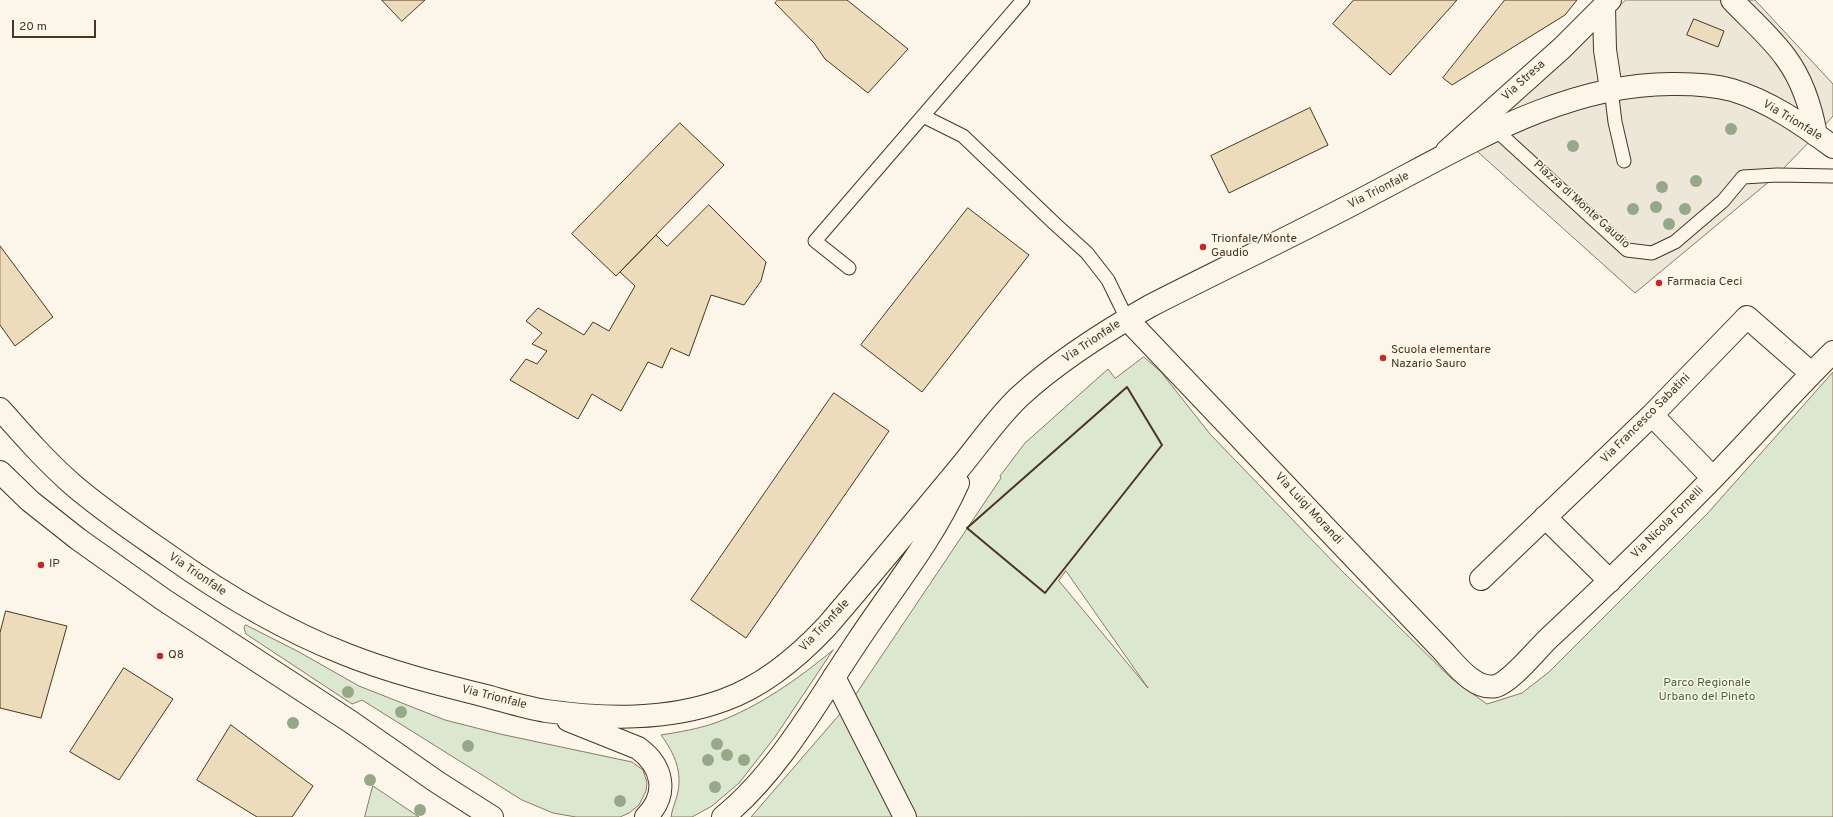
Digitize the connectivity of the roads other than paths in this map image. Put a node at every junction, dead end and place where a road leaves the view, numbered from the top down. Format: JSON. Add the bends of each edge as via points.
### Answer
{"nodes":[{"id":1,"x":1023,"y":0,"type":"edge"},
{"id":2,"x":1732,"y":0,"type":"edge"},
{"id":3,"x":1607,"y":4,"type":"edge"},
{"id":4,"x":1610,"y":89,"type":"junction"},
{"id":5,"x":923,"y":116,"type":"junction"},
{"id":6,"x":1497,"y":131,"type":"junction"},
{"id":7,"x":1824,"y":141,"type":"edge"},
{"id":8,"x":1438,"y":160,"type":"junction"},
{"id":9,"x":1624,"y":161,"type":"dead end"},
{"id":10,"x":1833,"y":176,"type":"edge"},
{"id":11,"x":849,"y":268,"type":"dead end"},
{"id":12,"x":1127,"y":319,"type":"junction"},
{"id":13,"x":1833,"y":352,"type":"edge"},
{"id":14,"x":1811,"y":373,"type":"junction"},
{"id":15,"x":0,"y":409,"type":"edge"},
{"id":16,"x":1652,"y":415,"type":"junction"},
{"id":17,"x":970,"y":456,"type":"junction"},
{"id":18,"x":2,"y":476,"type":"edge"},
{"id":19,"x":1713,"y":478,"type":"junction"},
{"id":20,"x":1545,"y":517,"type":"junction"},
{"id":21,"x":1481,"y":579,"type":"dead end"},
{"id":22,"x":1610,"y":581,"type":"junction"},
{"id":23,"x":834,"y":677,"type":"junction"},
{"id":24,"x":1496,"y":686,"type":"joint"},
{"id":25,"x":544,"y":711,"type":"junction"},
{"id":26,"x":492,"y":817,"type":"edge"},
{"id":27,"x":646,"y":817,"type":"edge"},
{"id":28,"x":723,"y":817,"type":"edge"},
{"id":29,"x":905,"y":817,"type":"edge"}],
"edges":[{"from":1,"to":5,"type":"lane"},
{"from":2,"to":7,"type":"main road","via":[[1793,67]]},
{"from":3,"to":4,"type":"main road","via":[[1605,50]]},
{"from":3,"to":8,"type":"main road","name":"Via Stresa"},
{"from":4,"to":6,"type":"main road","name":"Via Trionfale","via":[[1556,105]]},
{"from":4,"to":7,"type":"main road","name":"Via Trionfale","via":[[1655,83],[1698,84],[1731,90],[1782,112]]},
{"from":4,"to":9,"type":"lane"},
{"from":5,"to":11,"type":"lane","via":[[815,241]]},
{"from":5,"to":12,"type":"lane","via":[[963,136],[1087,253],[1108,280]]},
{"from":6,"to":8,"type":"main road","name":"Via Trionfale"},
{"from":6,"to":10,"type":"lane","name":"Piazza di Monte Gaudio","via":[[1627,250],[1652,253],[1675,242],[1723,201],[1743,177]]},
{"from":8,"to":12,"type":"main road","name":"Via Trionfale"},
{"from":12,"to":17,"type":"main road","name":"Via Trionfale","via":[[1036,382],[1004,412]]},
{"from":12,"to":24,"type":"main road","name":"Via Luigi Morandi","via":[[1469,677],[1477,683]]},
{"from":13,"to":14,"type":"main road","name":"Via Nicola Fornelli"},
{"from":14,"to":16,"type":"main road","name":"Via Francesco Sabatini","via":[[1747,317]]},
{"from":14,"to":19,"type":"main road","name":"Via Nicola Fornelli"},
{"from":15,"to":25,"type":"main road","name":"Via Trionfale","via":[[51,464],[89,498],[187,568],[261,615],[302,636],[362,660],[420,679]]},
{"from":16,"to":19,"type":"main road"},
{"from":16,"to":20,"type":"main road","name":"Via Francesco Sabatini"},
{"from":17,"to":23,"type":"main road","name":"Via Trionfale","via":[[933,531]]},
{"from":17,"to":25,"type":"main road","name":"Via Trionfale","via":[[827,626],[802,651],[753,686],[725,700],[664,714],[606,716]]},
{"from":18,"to":26,"type":"main road","via":[[73,536],[146,587]]},
{"from":19,"to":22,"type":"main road","name":"Via Nicola Fornelli"},
{"from":20,"to":21,"type":"main road","name":"Via Francesco Sabatini"},
{"from":20,"to":22,"type":"main road"},
{"from":22,"to":24,"type":"main road","name":"Via Nicola Fornelli","via":[[1508,679]]},
{"from":23,"to":28,"type":"main road","name":"Via Trionfale","via":[[776,761],[745,799]]},
{"from":23,"to":29,"type":"main road"},
{"from":25,"to":27,"type":"main road","via":[[628,743],[646,754],[657,768],[660,784],[656,804]]}]}
